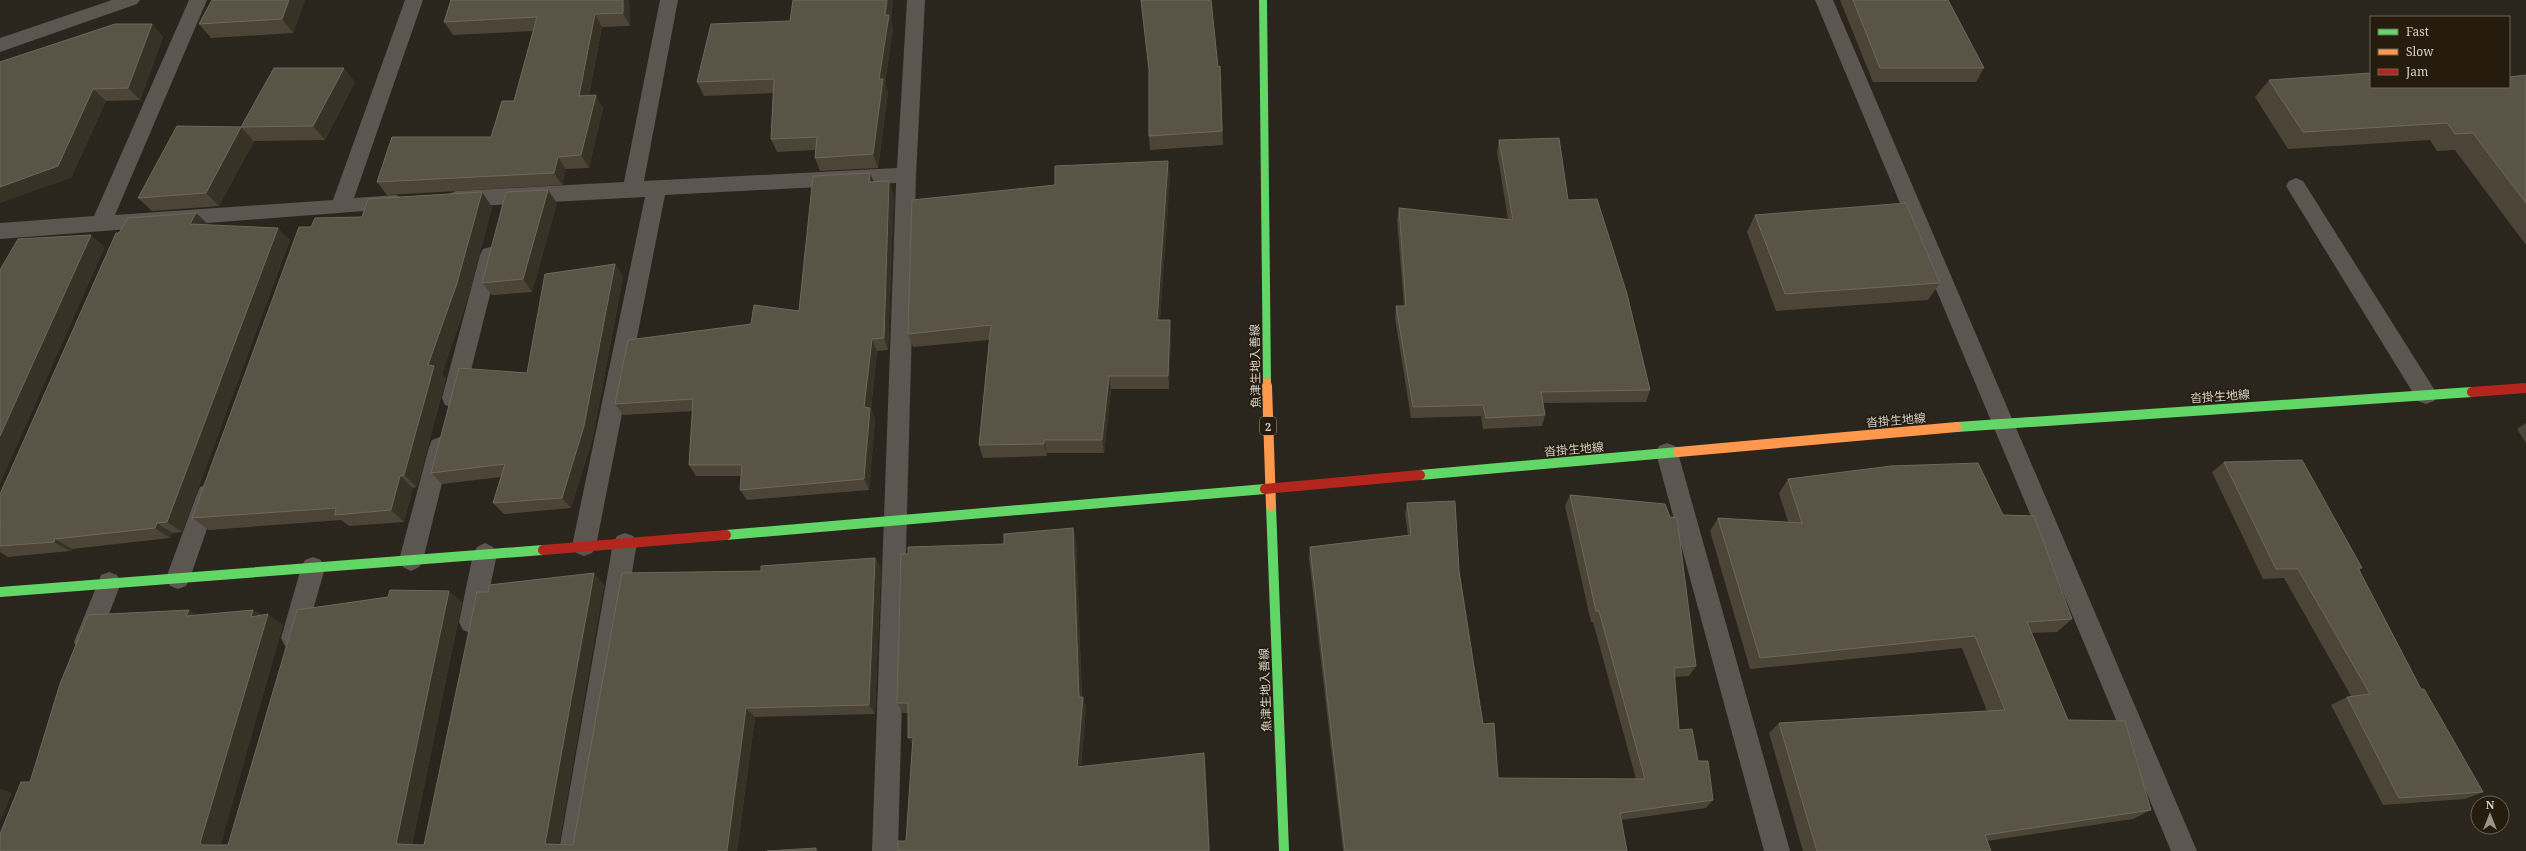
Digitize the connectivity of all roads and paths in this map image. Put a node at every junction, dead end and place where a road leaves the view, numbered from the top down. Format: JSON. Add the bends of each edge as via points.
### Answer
{"nodes":[{"id":1,"x":131,"y":0,"type":"edge"},
{"id":2,"x":198,"y":0,"type":"edge"},
{"id":3,"x":414,"y":0,"type":"edge"},
{"id":4,"x":669,"y":0,"type":"edge"},
{"id":5,"x":916,"y":0,"type":"edge"},
{"id":6,"x":1263,"y":0,"type":"edge"},
{"id":7,"x":1824,"y":0,"type":"edge"},
{"id":8,"x":0,"y":45,"type":"edge"},
{"id":9,"x":906,"y":175,"type":"junction"},
{"id":10,"x":2296,"y":186,"type":"dead end"},
{"id":11,"x":657,"y":187,"type":"junction"},
{"id":12,"x":633,"y":188,"type":"junction"},
{"id":13,"x":506,"y":196,"type":"junction"},
{"id":14,"x":435,"y":200,"type":"edge"},
{"id":15,"x":412,"y":202,"type":"edge"},
{"id":16,"x":341,"y":206,"type":"junction"},
{"id":17,"x":313,"y":208,"type":"junction"},
{"id":18,"x":128,"y":222,"type":"junction"},
{"id":19,"x":101,"y":224,"type":"junction"},
{"id":20,"x":305,"y":230,"type":"edge"},
{"id":21,"x":0,"y":232,"type":"edge"},
{"id":22,"x":118,"y":244,"type":"edge"},
{"id":23,"x":2526,"y":388,"type":"edge"},
{"id":24,"x":2426,"y":395,"type":"junction"},
{"id":25,"x":2003,"y":423,"type":"junction"},
{"id":26,"x":1667,"y":453,"type":"junction"},
{"id":27,"x":216,"y":474,"type":"edge"},
{"id":28,"x":1270,"y":490,"type":"junction"},
{"id":29,"x":896,"y":522,"type":"junction"},
{"id":30,"x":625,"y":543,"type":"junction"},
{"id":31,"x":584,"y":546,"type":"junction"},
{"id":32,"x":485,"y":554,"type":"junction"},
{"id":33,"x":411,"y":560,"type":"junction"},
{"id":34,"x":313,"y":568,"type":"junction"},
{"id":35,"x":178,"y":578,"type":"junction"},
{"id":36,"x":109,"y":583,"type":"junction"},
{"id":37,"x":0,"y":592,"type":"edge"},
{"id":38,"x":468,"y":640,"type":"edge"},
{"id":39,"x":287,"y":660,"type":"edge"},
{"id":40,"x":76,"y":665,"type":"edge"},
{"id":41,"x":572,"y":851,"type":"edge"},
{"id":42,"x":885,"y":851,"type":"edge"},
{"id":43,"x":1284,"y":851,"type":"edge"},
{"id":44,"x":1776,"y":851,"type":"edge"},
{"id":45,"x":2184,"y":851,"type":"edge"}],
"edges":[{"from":1,"to":8,"type":"street"},
{"from":2,"to":19,"type":"street"},
{"from":3,"to":16,"type":"street"},
{"from":4,"to":12,"type":"street"},
{"from":5,"to":9,"type":"street"},
{"from":6,"to":28,"type":"main road","name":"魚津生地入善線","number":"2","via":[[1263,155]]},
{"from":7,"to":25,"type":"street"},
{"from":9,"to":11,"type":"street"},
{"from":9,"to":29,"type":"street"},
{"from":10,"to":24,"type":"street"},
{"from":11,"to":12,"type":"street"},
{"from":11,"to":31,"type":"street"},
{"from":12,"to":13,"type":"street"},
{"from":13,"to":14,"type":"street"},
{"from":13,"to":33,"type":"street"},
{"from":15,"to":16,"type":"street"},
{"from":16,"to":17,"type":"street"},
{"from":17,"to":18,"type":"street"},
{"from":17,"to":20,"type":"street"},
{"from":18,"to":19,"type":"street"},
{"from":18,"to":22,"type":"street"},
{"from":19,"to":21,"type":"street"},
{"from":23,"to":24,"type":"main road","name":"沓掛生地線"},
{"from":24,"to":25,"type":"main road","name":"沓掛生地線"},
{"from":25,"to":26,"type":"main road","name":"沓掛生地線"},
{"from":25,"to":45,"type":"street"},
{"from":26,"to":28,"type":"main road","name":"沓掛生地線"},
{"from":26,"to":44,"type":"street"},
{"from":27,"to":35,"type":"street"},
{"from":28,"to":29,"type":"main road","name":"沓掛生地線"},
{"from":28,"to":43,"type":"main road","name":"魚津生地入善線","number":"2"},
{"from":29,"to":30,"type":"main road","name":"沓掛生地線"},
{"from":29,"to":42,"type":"street"},
{"from":30,"to":31,"type":"main road","name":"沓掛生地線"},
{"from":30,"to":41,"type":"street"},
{"from":31,"to":32,"type":"main road","name":"沓掛生地線"},
{"from":32,"to":33,"type":"main road","name":"沓掛生地線"},
{"from":32,"to":38,"type":"street"},
{"from":33,"to":34,"type":"main road","name":"沓掛生地線"},
{"from":34,"to":35,"type":"main road","name":"沓掛生地線"},
{"from":34,"to":39,"type":"street"},
{"from":35,"to":36,"type":"main road","name":"沓掛生地線"},
{"from":36,"to":37,"type":"main road","name":"沓掛生地線"},
{"from":36,"to":40,"type":"street"}]}
